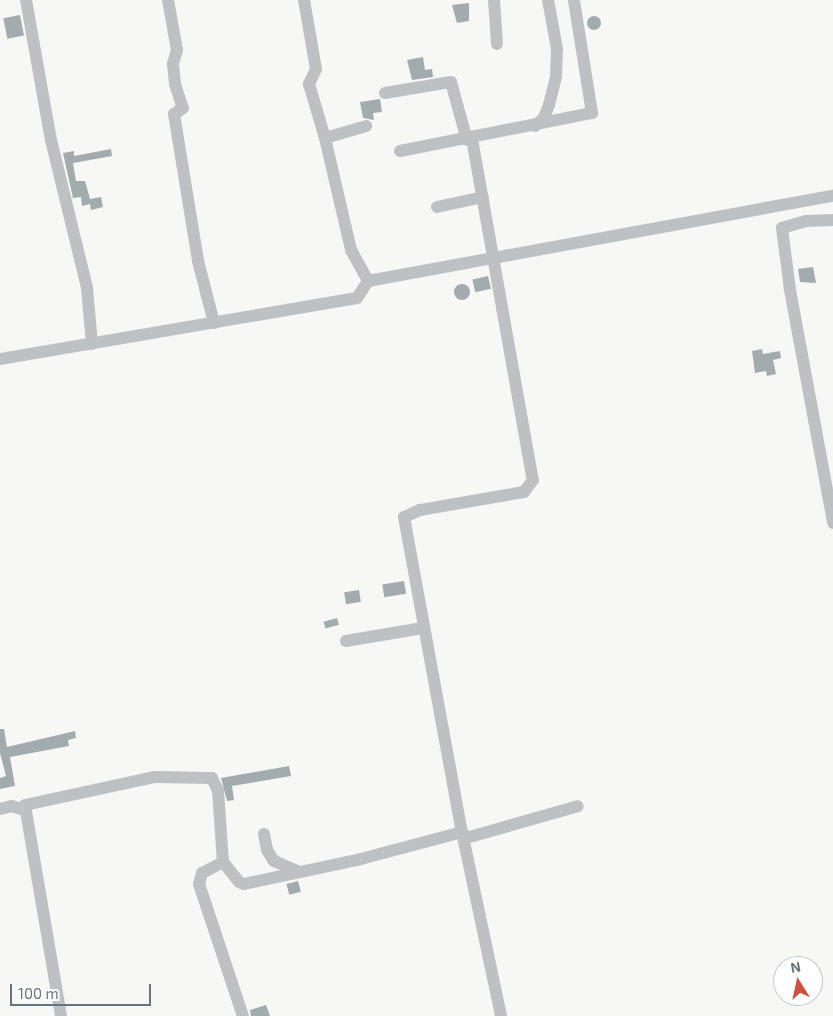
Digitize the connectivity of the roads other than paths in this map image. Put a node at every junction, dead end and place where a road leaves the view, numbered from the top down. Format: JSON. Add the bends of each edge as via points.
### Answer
{"nodes":[{"id":1,"x":26,"y":0,"type":"edge"},
{"id":2,"x":168,"y":0,"type":"edge"},
{"id":3,"x":304,"y":0,"type":"edge"},
{"id":4,"x":494,"y":0,"type":"edge"},
{"id":5,"x":548,"y":0,"type":"edge"},
{"id":6,"x":574,"y":0,"type":"edge"},
{"id":7,"x":497,"y":44,"type":"dead end"},
{"id":8,"x":385,"y":93,"type":"dead end"},
{"id":9,"x":366,"y":126,"type":"dead end"},
{"id":10,"x":535,"y":126,"type":"junction"},
{"id":11,"x":325,"y":138,"type":"junction"},
{"id":12,"x":470,"y":140,"type":"junction"},
{"id":13,"x":400,"y":151,"type":"dead end"},
{"id":14,"x":833,"y":196,"type":"edge"},
{"id":15,"x":483,"y":197,"type":"junction"},
{"id":16,"x":437,"y":207,"type":"dead end"},
{"id":17,"x":833,"y":220,"type":"edge"},
{"id":18,"x":495,"y":256,"type":"junction"},
{"id":19,"x":364,"y":287,"type":"junction"},
{"id":20,"x":214,"y":323,"type":"junction"},
{"id":21,"x":92,"y":344,"type":"junction"},
{"id":22,"x":0,"y":359,"type":"edge"},
{"id":23,"x":831,"y":500,"type":"edge"},
{"id":24,"x":833,"y":523,"type":"edge"},
{"id":25,"x":423,"y":628,"type":"junction"},
{"id":26,"x":346,"y":641,"type":"dead end"},
{"id":27,"x":578,"y":806,"type":"dead end"},
{"id":28,"x":0,"y":809,"type":"edge"},
{"id":29,"x":24,"y":810,"type":"junction"},
{"id":30,"x":264,"y":834,"type":"dead end"},
{"id":31,"x":464,"y":835,"type":"junction"},
{"id":32,"x":223,"y":862,"type":"junction"},
{"id":33,"x":301,"y":872,"type":"junction"},
{"id":34,"x":61,"y":1016,"type":"edge"},
{"id":35,"x":243,"y":1016,"type":"edge"},
{"id":36,"x":501,"y":1016,"type":"edge"}],
"edges":[{"from":1,"to":21,"type":"street","via":[[49,132],[87,288]]},
{"from":2,"to":20,"type":"street","via":[[177,50],[173,64],[175,84],[183,108],[174,114],[198,261]]},
{"from":3,"to":11,"type":"street","via":[[316,69],[309,84]]},
{"from":4,"to":7,"type":"street","via":[[492,12]]},
{"from":5,"to":10,"type":"street","via":[[557,49],[556,76],[550,105],[544,118]]},
{"from":6,"to":10,"type":"street","via":[[592,114]]},
{"from":8,"to":12,"type":"street","via":[[451,82]]},
{"from":9,"to":11,"type":"street"},
{"from":10,"to":12,"type":"street"},
{"from":11,"to":19,"type":"street","via":[[351,250]]},
{"from":12,"to":13,"type":"street"},
{"from":12,"to":15,"type":"street"},
{"from":14,"to":18,"type":"street"},
{"from":15,"to":16,"type":"street"},
{"from":15,"to":18,"type":"street"},
{"from":17,"to":23,"type":"street","via":[[806,221],[782,228],[790,290]]},
{"from":18,"to":19,"type":"street"},
{"from":18,"to":25,"type":"street","via":[[533,480],[524,492],[408,512],[404,517]]},
{"from":19,"to":20,"type":"street","via":[[357,298]]},
{"from":20,"to":21,"type":"street"},
{"from":21,"to":22,"type":"street"},
{"from":23,"to":24,"type":"street"},
{"from":25,"to":26,"type":"street"},
{"from":25,"to":31,"type":"street"},
{"from":27,"to":31,"type":"street"},
{"from":28,"to":29,"type":"street","via":[[12,806]]},
{"from":29,"to":32,"type":"street","via":[[25,805],[36,801],[154,777],[212,778],[218,791]]},
{"from":29,"to":34,"type":"street"},
{"from":30,"to":33,"type":"street","via":[[267,850],[274,861]]},
{"from":31,"to":33,"type":"street"},
{"from":31,"to":36,"type":"street"},
{"from":32,"to":33,"type":"street","via":[[244,884]]},
{"from":32,"to":35,"type":"street","via":[[202,873],[199,884]]}]}
